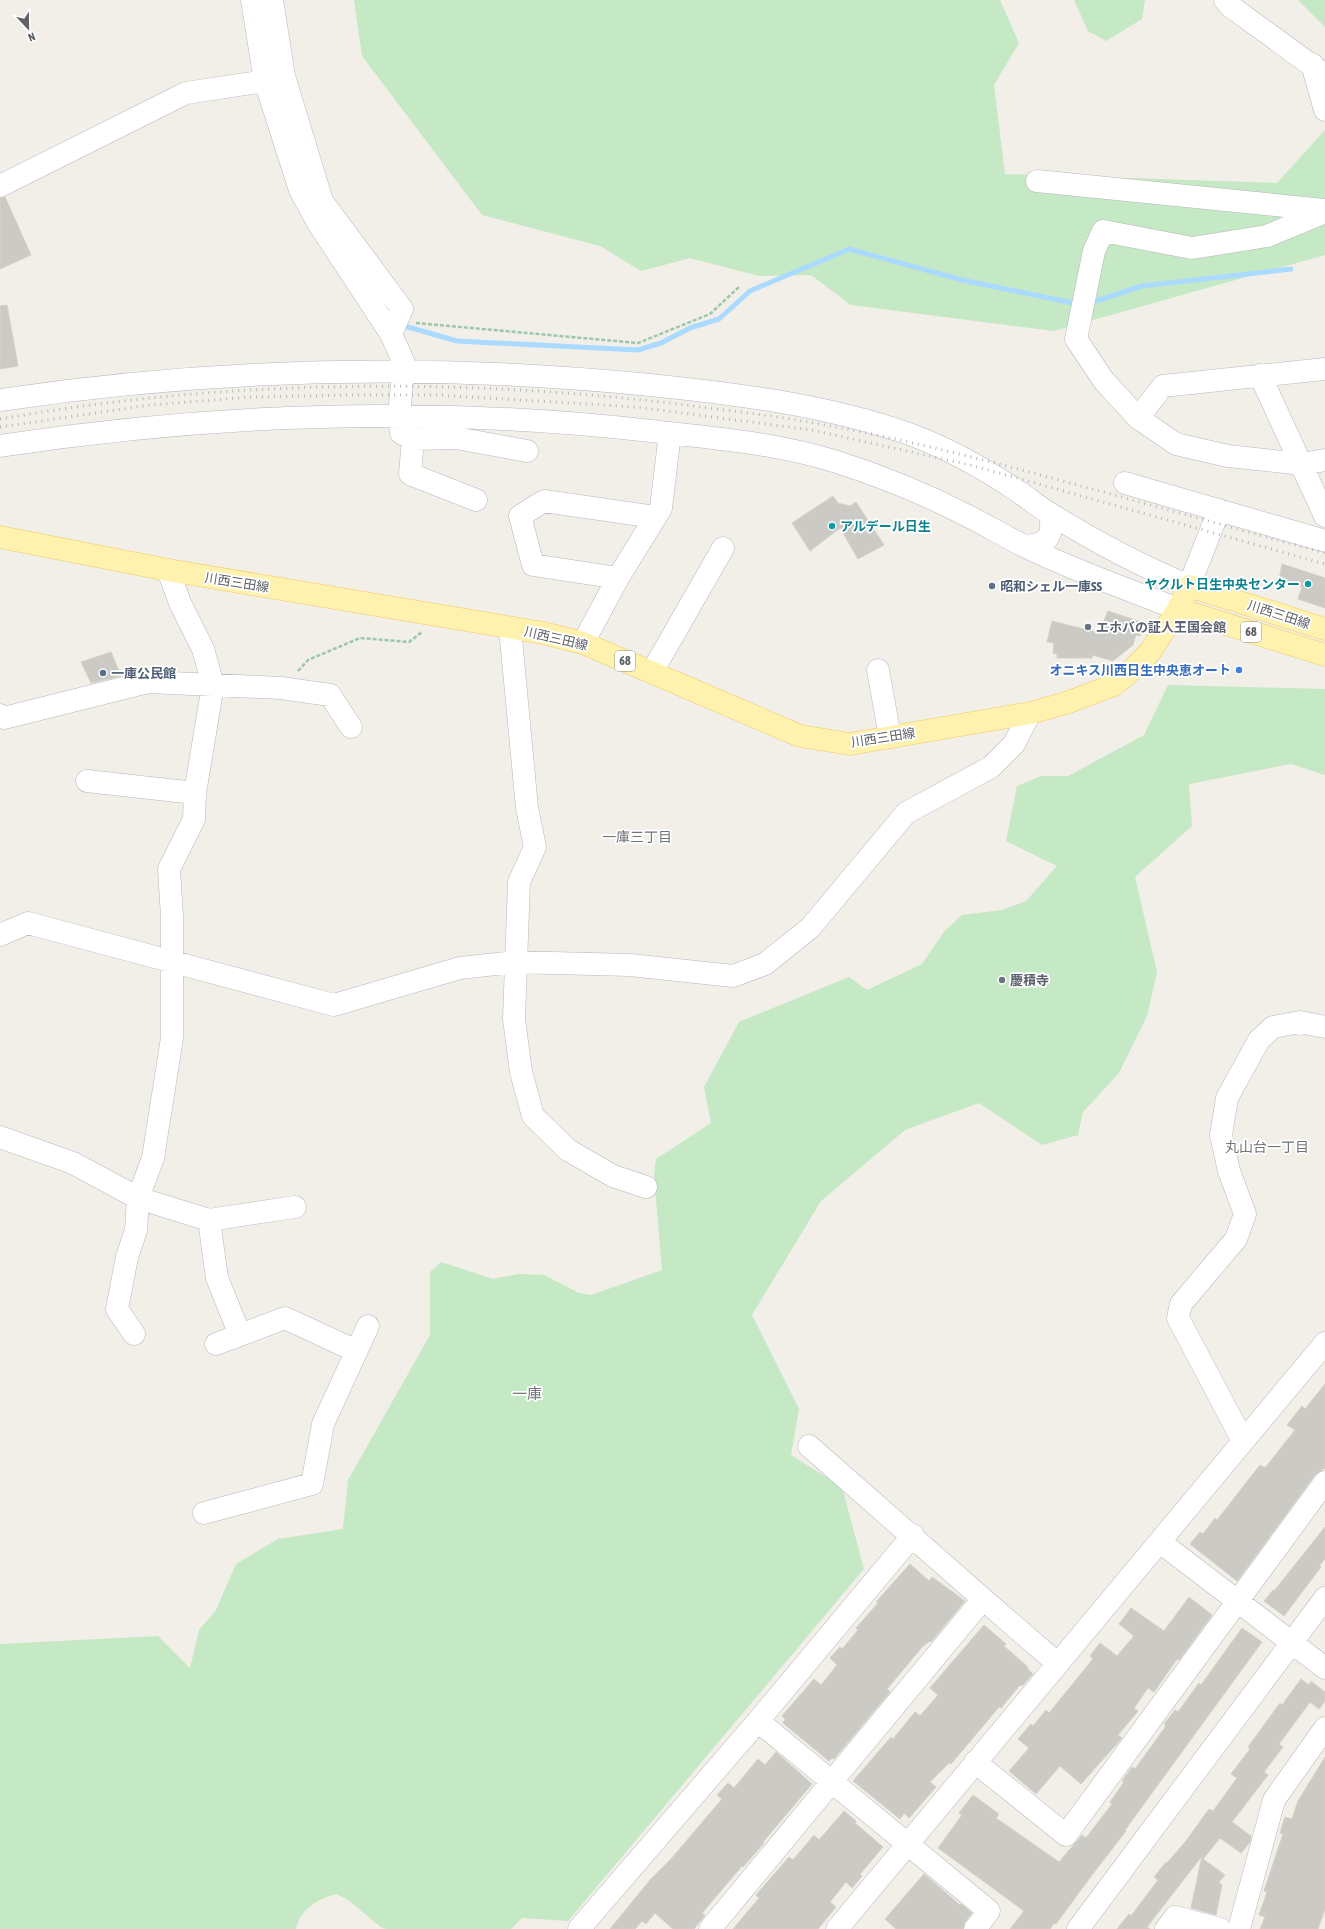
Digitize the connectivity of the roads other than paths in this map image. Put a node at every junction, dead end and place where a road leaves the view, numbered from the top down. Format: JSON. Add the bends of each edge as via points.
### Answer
{"nodes":[{"id":1,"x":252,"y":0,"type":"edge"},
{"id":2,"x":272,"y":0,"type":"edge"},
{"id":3,"x":1225,"y":0,"type":"edge"},
{"id":4,"x":1318,"y":69,"type":"edge"},
{"id":5,"x":274,"y":79,"type":"junction"},
{"id":6,"x":1325,"y":110,"type":"edge"},
{"id":7,"x":1037,"y":181,"type":"dead end"},
{"id":8,"x":0,"y":186,"type":"edge"},
{"id":9,"x":1325,"y":211,"type":"edge"},
{"id":10,"x":391,"y":334,"type":"junction"},
{"id":11,"x":1325,"y":369,"type":"edge"},
{"id":12,"x":404,"y":371,"type":"junction"},
{"id":13,"x":1260,"y":375,"type":"junction"},
{"id":14,"x":0,"y":400,"type":"edge"},
{"id":15,"x":399,"y":415,"type":"junction"},
{"id":16,"x":1138,"y":418,"type":"junction"},
{"id":17,"x":670,"y":433,"type":"junction"},
{"id":18,"x":413,"y":439,"type":"junction"},
{"id":19,"x":0,"y":446,"type":"edge"},
{"id":20,"x":527,"y":451,"type":"dead end"},
{"id":21,"x":1325,"y":460,"type":"edge"},
{"id":22,"x":1302,"y":464,"type":"junction"},
{"id":23,"x":1124,"y":482,"type":"dead end"},
{"id":24,"x":476,"y":500,"type":"dead end"},
{"id":25,"x":1219,"y":510,"type":"junction"},
{"id":26,"x":1050,"y":514,"type":"junction"},
{"id":27,"x":1325,"y":516,"type":"edge"},
{"id":28,"x":655,"y":517,"type":"junction"},
{"id":29,"x":0,"y":537,"type":"edge"},
{"id":30,"x":1325,"y":541,"type":"edge"},
{"id":31,"x":1025,"y":546,"type":"junction"},
{"id":32,"x":723,"y":548,"type":"dead end"},
{"id":33,"x":168,"y":570,"type":"junction"},
{"id":34,"x":618,"y":578,"type":"junction"},
{"id":35,"x":1189,"y":586,"type":"junction"},
{"id":36,"x":1178,"y":609,"type":"junction"},
{"id":37,"x":510,"y":628,"type":"junction"},
{"id":38,"x":1325,"y":629,"type":"edge"},
{"id":39,"x":583,"y":643,"type":"junction"},
{"id":40,"x":1325,"y":655,"type":"edge"},
{"id":41,"x":878,"y":670,"type":"dead end"},
{"id":42,"x":652,"y":672,"type":"junction"},
{"id":43,"x":213,"y":685,"type":"junction"},
{"id":44,"x":1030,"y":713,"type":"junction"},
{"id":45,"x":0,"y":715,"type":"edge"},
{"id":46,"x":351,"y":727,"type":"dead end"},
{"id":47,"x":890,"y":737,"type":"junction"},
{"id":48,"x":87,"y":781,"type":"dead end"},
{"id":49,"x":195,"y":793,"type":"junction"},
{"id":50,"x":0,"y":935,"type":"edge"},
{"id":51,"x":173,"y":961,"type":"junction"},
{"id":52,"x":515,"y":962,"type":"junction"},
{"id":53,"x":1325,"y":1027,"type":"edge"},
{"id":54,"x":0,"y":1137,"type":"edge"},
{"id":55,"x":646,"y":1186,"type":"dead end"},
{"id":56,"x":138,"y":1198,"type":"junction"},
{"id":57,"x":295,"y":1207,"type":"dead end"},
{"id":58,"x":209,"y":1220,"type":"junction"},
{"id":59,"x":368,"y":1326,"type":"dead end"},
{"id":60,"x":134,"y":1334,"type":"dead end"},
{"id":61,"x":240,"y":1335,"type":"junction"},
{"id":62,"x":1325,"y":1343,"type":"edge"},
{"id":63,"x":216,"y":1344,"type":"dead end"},
{"id":64,"x":356,"y":1351,"type":"junction"},
{"id":65,"x":1243,"y":1441,"type":"junction"},
{"id":66,"x":809,"y":1446,"type":"dead end"},
{"id":67,"x":1325,"y":1482,"type":"edge"},
{"id":68,"x":204,"y":1513,"type":"dead end"},
{"id":69,"x":913,"y":1535,"type":"junction"},
{"id":70,"x":1160,"y":1542,"type":"junction"},
{"id":71,"x":1325,"y":1598,"type":"edge"},
{"id":72,"x":983,"y":1599,"type":"junction"},
{"id":73,"x":1239,"y":1601,"type":"junction"},
{"id":74,"x":1292,"y":1642,"type":"junction"},
{"id":75,"x":1058,"y":1664,"type":"junction"},
{"id":76,"x":1325,"y":1668,"type":"edge"},
{"id":77,"x":758,"y":1722,"type":"junction"},
{"id":78,"x":1325,"y":1728,"type":"edge"},
{"id":79,"x":975,"y":1762,"type":"junction"},
{"id":80,"x":833,"y":1783,"type":"junction"},
{"id":81,"x":908,"y":1845,"type":"junction"},
{"id":82,"x":579,"y":1929,"type":"edge"},
{"id":83,"x":710,"y":1929,"type":"edge"},
{"id":84,"x":837,"y":1929,"type":"edge"},
{"id":85,"x":975,"y":1929,"type":"edge"},
{"id":86,"x":1078,"y":1929,"type":"edge"},
{"id":87,"x":1166,"y":1929,"type":"edge"},
{"id":88,"x":1220,"y":1929,"type":"edge"},
{"id":89,"x":1239,"y":1929,"type":"edge"}],
"edges":[{"from":1,"to":5,"type":"street"},
{"from":2,"to":5,"type":"street"},
{"from":3,"to":4,"type":"street"},
{"from":4,"to":6,"type":"street"},
{"from":5,"to":8,"type":"street","via":[[186,93]]},
{"from":5,"to":10,"type":"street","via":[[300,190]]},
{"from":5,"to":10,"type":"street","via":[[322,201],[402,309]]},
{"from":7,"to":9,"type":"street"},
{"from":9,"to":16,"type":"street","via":[[1267,236],[1192,248],[1103,231],[1094,251],[1076,339],[1104,381]]},
{"from":10,"to":12,"type":"street","via":[[400,353]]},
{"from":11,"to":13,"type":"street"},
{"from":12,"to":14,"type":"street","via":[[224,375],[110,385]]},
{"from":12,"to":15,"type":"street"},
{"from":12,"to":26,"type":"street","via":[[505,374],[683,389],[776,402],[854,417],[910,435],[966,459]]},
{"from":13,"to":16,"type":"street","via":[[1163,386]]},
{"from":13,"to":22,"type":"street"},
{"from":15,"to":17,"type":"street","via":[[580,423]]},
{"from":15,"to":18,"type":"street","via":[[401,433]]},
{"from":15,"to":19,"type":"street","via":[[203,422],[76,435]]},
{"from":16,"to":22,"type":"street","via":[[1176,444],[1228,456]]},
{"from":17,"to":28,"type":"street","via":[[661,508]]},
{"from":17,"to":31,"type":"street","via":[[768,445],[834,461],[932,498]]},
{"from":18,"to":20,"type":"street","via":[[456,438]]},
{"from":18,"to":24,"type":"street","via":[[410,474]]},
{"from":21,"to":22,"type":"street"},
{"from":22,"to":27,"type":"street"},
{"from":23,"to":25,"type":"street"},
{"from":25,"to":30,"type":"street"},
{"from":25,"to":35,"type":"street"},
{"from":26,"to":31,"type":"street","via":[[1052,524],[1049,537],[1044,543]]},
{"from":26,"to":35,"type":"street","via":[[1120,554]]},
{"from":28,"to":34,"type":"street"},
{"from":28,"to":34,"type":"street","via":[[544,501],[520,516],[532,565]]},
{"from":29,"to":33,"type":"main road","name":"川西三田線","number":"68"},
{"from":31,"to":36,"type":"street","via":[[1081,572]]},
{"from":32,"to":42,"type":"street"},
{"from":33,"to":37,"type":"main road","name":"川西三田線","number":"68"},
{"from":33,"to":43,"type":"street","via":[[180,603],[203,649]]},
{"from":34,"to":39,"type":"street"},
{"from":35,"to":36,"type":"main road","name":"川西三田線","number":"68"},
{"from":35,"to":38,"type":"main road","name":"川西三田線","number":"68"},
{"from":36,"to":40,"type":"main road","name":"川西三田線","number":"68"},
{"from":36,"to":44,"type":"main road","name":"川西三田線","number":"68","via":[[1150,652],[1114,685]]},
{"from":37,"to":39,"type":"main road","name":"川西三田線","number":"68"},
{"from":37,"to":52,"type":"street","via":[[527,808],[535,848],[518,882]]},
{"from":39,"to":42,"type":"main road","name":"川西三田線","number":"68"},
{"from":41,"to":47,"type":"street"},
{"from":42,"to":47,"type":"main road","name":"川西三田線","number":"68","via":[[800,736],[850,744]]},
{"from":43,"to":45,"type":"street","via":[[148,682],[4,718]]},
{"from":43,"to":46,"type":"street","via":[[281,688],[330,695]]},
{"from":43,"to":49,"type":"street"},
{"from":44,"to":47,"type":"main road","name":"川西三田線","number":"68"},
{"from":44,"to":52,"type":"street","via":[[1014,744],[991,767],[906,813],[810,928],[765,964],[733,976],[630,965]]},
{"from":48,"to":49,"type":"street"},
{"from":49,"to":51,"type":"street","via":[[194,819],[169,868]]},
{"from":50,"to":51,"type":"street","via":[[28,923]]},
{"from":51,"to":52,"type":"street","via":[[334,1005],[460,968]]},
{"from":51,"to":56,"type":"street","via":[[172,1038],[153,1158]]},
{"from":52,"to":55,"type":"street","via":[[514,1019],[521,1072],[533,1116],[568,1150],[612,1176]]},
{"from":53,"to":65,"type":"street","via":[[1300,1022],[1274,1027],[1259,1040],[1227,1098],[1221,1135],[1229,1171],[1245,1214],[1236,1239],[1181,1304],[1178,1318]]},
{"from":54,"to":56,"type":"street","via":[[73,1162]]},
{"from":56,"to":58,"type":"street"},
{"from":56,"to":60,"type":"street","via":[[136,1230],[127,1257],[117,1309]]},
{"from":57,"to":58,"type":"street"},
{"from":58,"to":61,"type":"street","via":[[217,1278]]},
{"from":59,"to":64,"type":"street"},
{"from":61,"to":63,"type":"street"},
{"from":61,"to":64,"type":"street","via":[[285,1318]]},
{"from":62,"to":65,"type":"street"},
{"from":64,"to":68,"type":"street","via":[[323,1424],[312,1484]]},
{"from":65,"to":70,"type":"street"},
{"from":66,"to":69,"type":"street"},
{"from":67,"to":73,"type":"street"},
{"from":69,"to":72,"type":"street"},
{"from":69,"to":77,"type":"street"},
{"from":70,"to":73,"type":"street"},
{"from":70,"to":75,"type":"street"},
{"from":71,"to":74,"type":"street"},
{"from":72,"to":75,"type":"street"},
{"from":72,"to":80,"type":"street"},
{"from":73,"to":74,"type":"street"},
{"from":73,"to":79,"type":"street","via":[[1066,1835]]},
{"from":74,"to":76,"type":"street"},
{"from":74,"to":86,"type":"street"},
{"from":75,"to":79,"type":"street"},
{"from":77,"to":80,"type":"street"},
{"from":77,"to":82,"type":"street"},
{"from":78,"to":89,"type":"street","via":[[1274,1800]]},
{"from":79,"to":81,"type":"street"},
{"from":80,"to":81,"type":"street"},
{"from":80,"to":83,"type":"street"},
{"from":81,"to":84,"type":"street"},
{"from":81,"to":85,"type":"street","via":[[989,1911]]},
{"from":87,"to":88,"type":"street","via":[[1175,1917]]}]}
